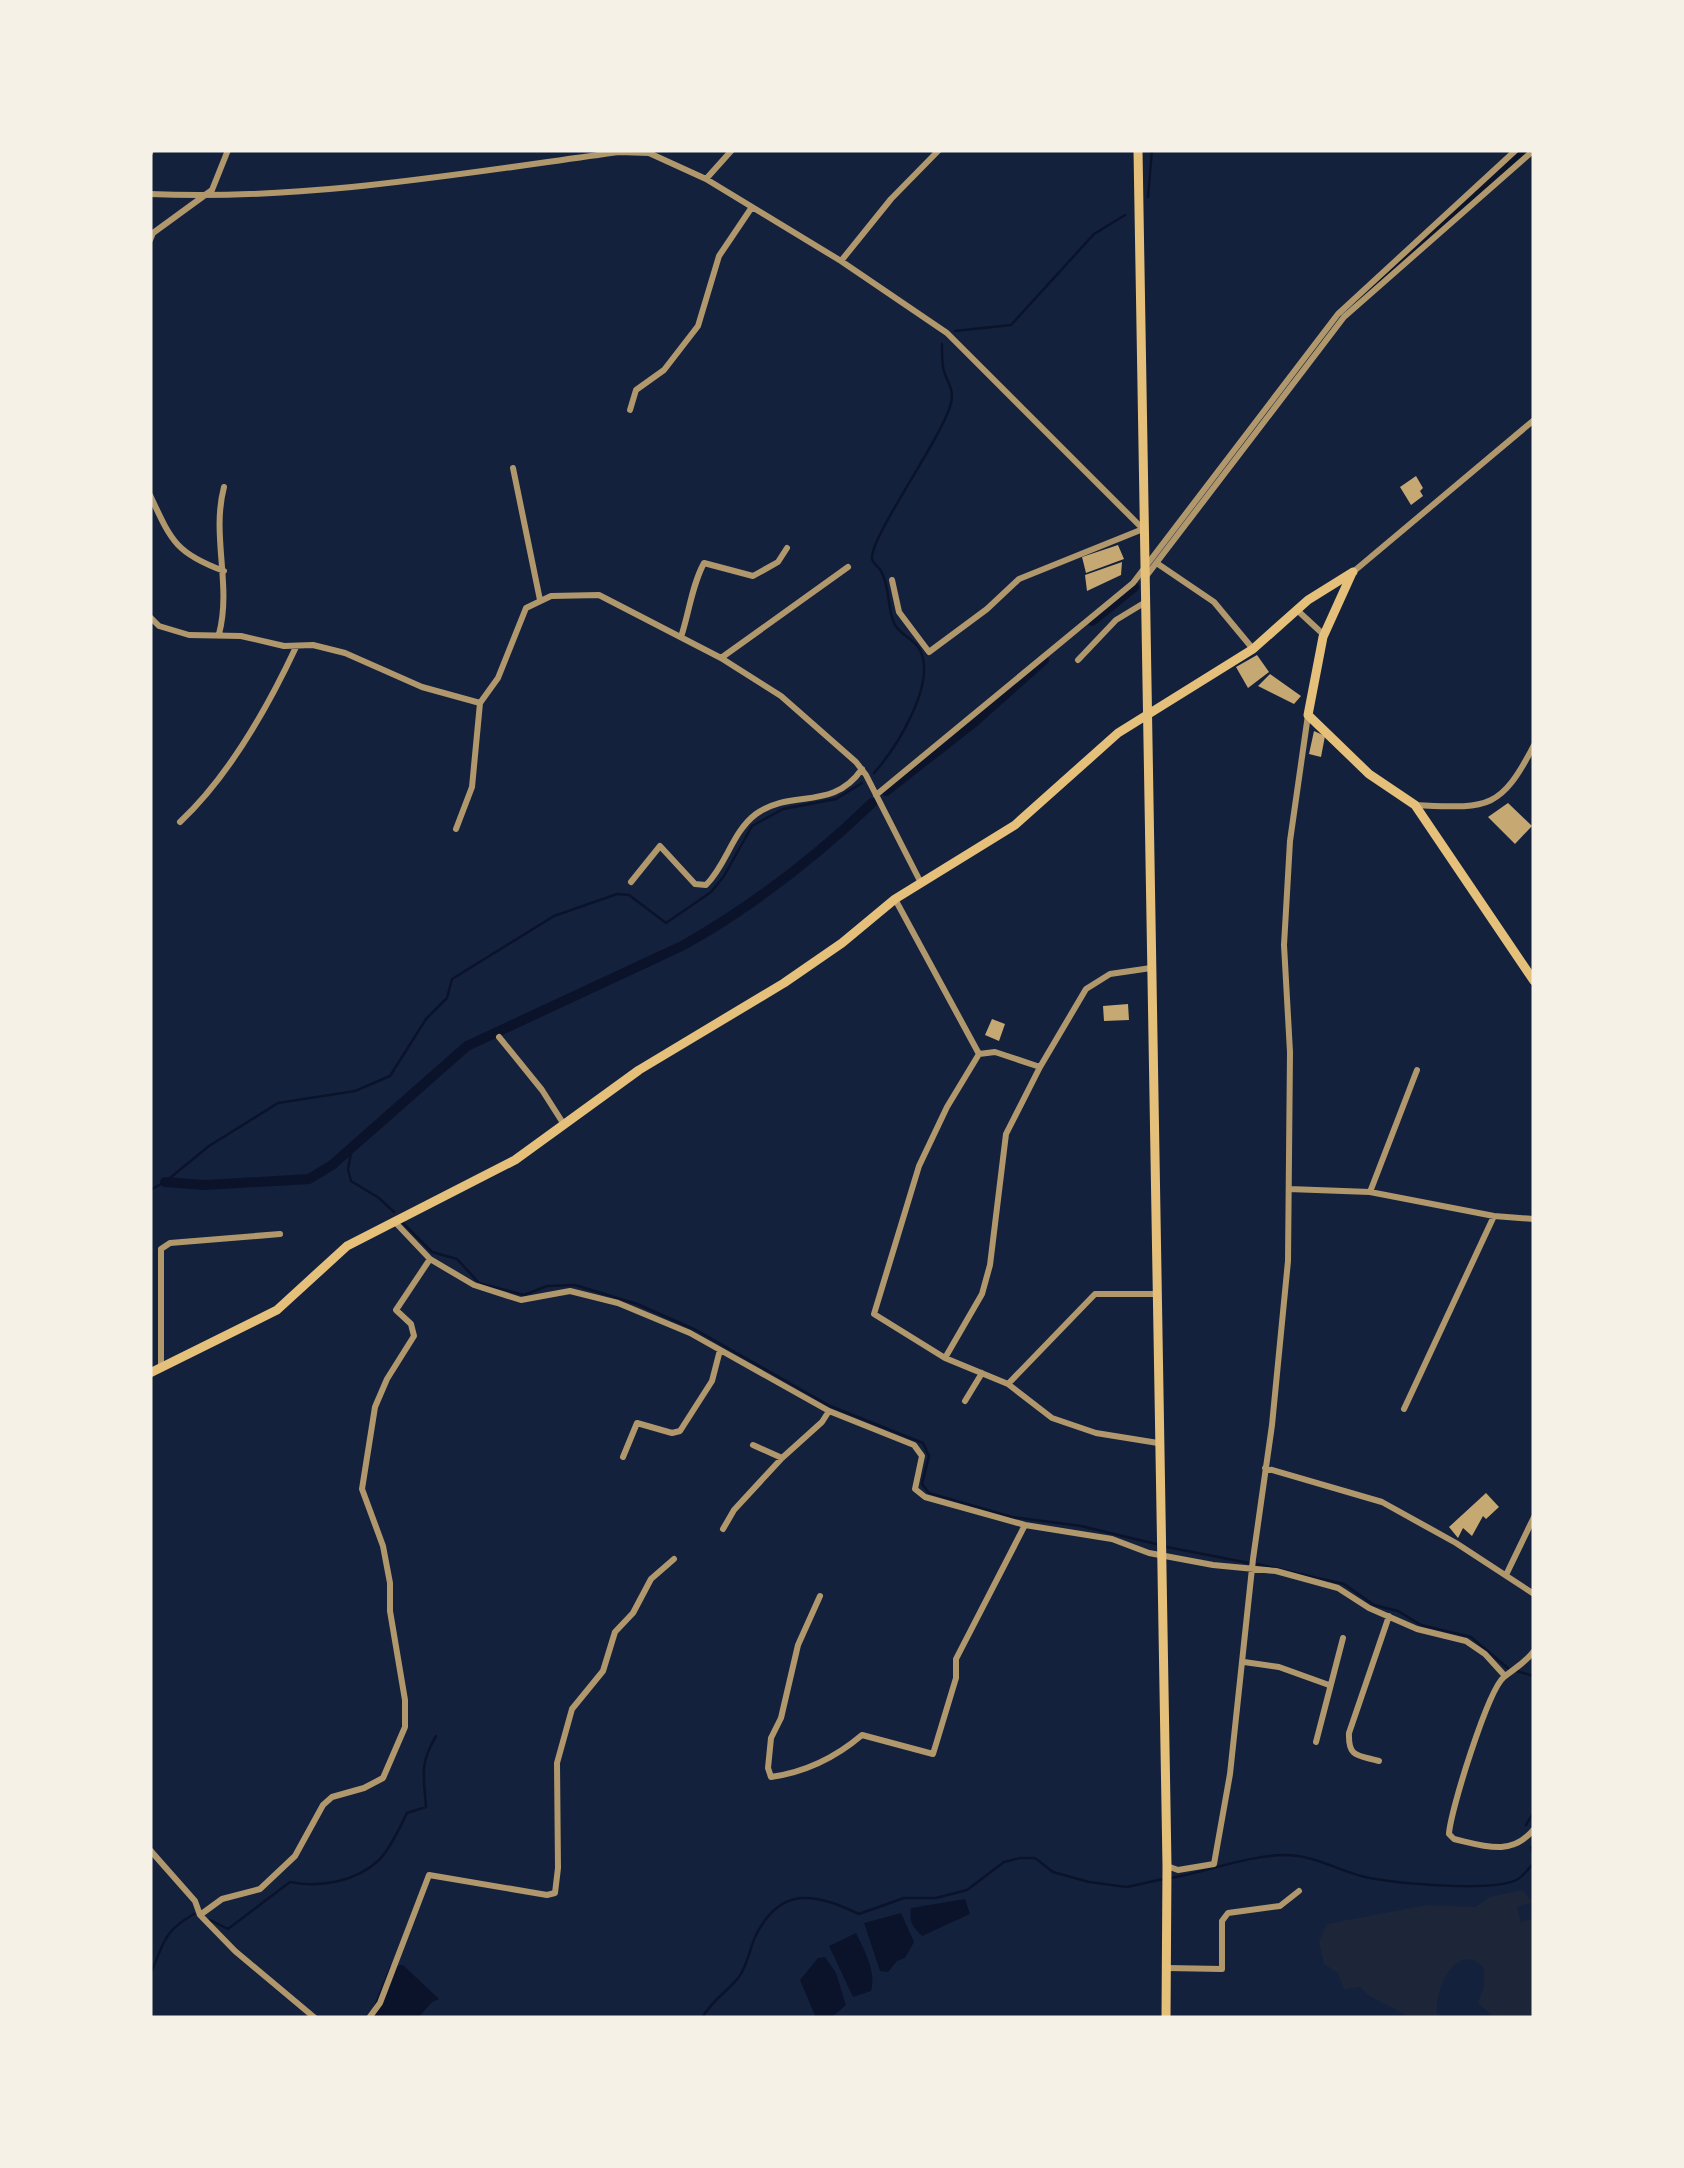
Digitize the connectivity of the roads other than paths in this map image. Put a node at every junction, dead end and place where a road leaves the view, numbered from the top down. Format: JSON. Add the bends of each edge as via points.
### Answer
{"nodes":[{"id":1,"x":228,"y":150,"type":"edge"},
{"id":2,"x":732,"y":150,"type":"edge"},
{"id":3,"x":939,"y":150,"type":"edge"},
{"id":4,"x":1138,"y":150,"type":"edge"},
{"id":5,"x":1516,"y":150,"type":"edge"},
{"id":6,"x":1534,"y":150,"type":"edge"},
{"id":7,"x":647,"y":152,"type":"edge"},
{"id":8,"x":706,"y":179,"type":"junction"},
{"id":9,"x":150,"y":194,"type":"edge"},
{"id":10,"x":206,"y":196,"type":"junction"},
{"id":11,"x":752,"y":207,"type":"junction"},
{"id":12,"x":150,"y":240,"type":"edge"},
{"id":13,"x":842,"y":261,"type":"junction"},
{"id":14,"x":630,"y":410,"type":"dead end"},
{"id":15,"x":1534,"y":420,"type":"edge"},
{"id":16,"x":514,"y":468,"type":"dead end"},
{"id":17,"x":224,"y":487,"type":"dead end"},
{"id":18,"x":150,"y":495,"type":"edge"},
{"id":19,"x":1143,"y":529,"type":"junction"},
{"id":20,"x":787,"y":548,"type":"dead end"},
{"id":21,"x":1158,"y":564,"type":"junction"},
{"id":22,"x":848,"y":567,"type":"dead end"},
{"id":23,"x":224,"y":572,"type":"junction"},
{"id":24,"x":1353,"y":572,"type":"junction"},
{"id":25,"x":1143,"y":576,"type":"junction"},
{"id":26,"x":892,"y":580,"type":"dead end"},
{"id":27,"x":540,"y":600,"type":"junction"},
{"id":28,"x":1144,"y":603,"type":"junction"},
{"id":29,"x":1297,"y":610,"type":"junction"},
{"id":30,"x":150,"y":617,"type":"edge"},
{"id":31,"x":219,"y":634,"type":"junction"},
{"id":32,"x":1324,"y":635,"type":"junction"},
{"id":33,"x":681,"y":638,"type":"junction"},
{"id":34,"x":296,"y":646,"type":"junction"},
{"id":35,"x":1253,"y":648,"type":"junction"},
{"id":36,"x":721,"y":658,"type":"junction"},
{"id":37,"x":1078,"y":660,"type":"dead end"},
{"id":38,"x":480,"y":703,"type":"junction"},
{"id":39,"x":1147,"y":715,"type":"junction"},
{"id":40,"x":1308,"y":715,"type":"junction"},
{"id":41,"x":1534,"y":745,"type":"edge"},
{"id":42,"x":862,"y":770,"type":"junction"},
{"id":43,"x":876,"y":794,"type":"junction"},
{"id":44,"x":1415,"y":804,"type":"junction"},
{"id":45,"x":180,"y":822,"type":"dead end"},
{"id":46,"x":456,"y":829,"type":"dead end"},
{"id":47,"x":631,"y":882,"type":"dead end"},
{"id":48,"x":922,"y":883,"type":"junction"},
{"id":49,"x":895,"y":899,"type":"junction"},
{"id":50,"x":1151,"y":968,"type":"junction"},
{"id":51,"x":1534,"y":981,"type":"edge"},
{"id":52,"x":499,"y":1037,"type":"dead end"},
{"id":53,"x":980,"y":1054,"type":"junction"},
{"id":54,"x":1040,"y":1067,"type":"junction"},
{"id":55,"x":1417,"y":1070,"type":"dead end"},
{"id":56,"x":563,"y":1123,"type":"junction"},
{"id":57,"x":1289,"y":1189,"type":"junction"},
{"id":58,"x":1370,"y":1192,"type":"junction"},
{"id":59,"x":1494,"y":1216,"type":"junction"},
{"id":60,"x":1534,"y":1220,"type":"edge"},
{"id":61,"x":394,"y":1221,"type":"junction"},
{"id":62,"x":280,"y":1234,"type":"dead end"},
{"id":63,"x":430,"y":1259,"type":"junction"},
{"id":64,"x":1156,"y":1294,"type":"junction"},
{"id":65,"x":720,"y":1350,"type":"junction"},
{"id":66,"x":945,"y":1358,"type":"junction"},
{"id":67,"x":161,"y":1366,"type":"junction"},
{"id":68,"x":982,"y":1372,"type":"junction"},
{"id":69,"x":150,"y":1373,"type":"edge"},
{"id":70,"x":1008,"y":1384,"type":"junction"},
{"id":71,"x":965,"y":1401,"type":"dead end"},
{"id":72,"x":1404,"y":1409,"type":"dead end"},
{"id":73,"x":829,"y":1411,"type":"junction"},
{"id":74,"x":1158,"y":1443,"type":"junction"},
{"id":75,"x":753,"y":1444,"type":"dead end"},
{"id":76,"x":623,"y":1457,"type":"dead end"},
{"id":77,"x":782,"y":1458,"type":"junction"},
{"id":78,"x":1265,"y":1468,"type":"junction"},
{"id":79,"x":1534,"y":1517,"type":"edge"},
{"id":80,"x":1025,"y":1526,"type":"junction"},
{"id":81,"x":723,"y":1529,"type":"dead end"},
{"id":82,"x":1162,"y":1554,"type":"junction"},
{"id":83,"x":674,"y":1559,"type":"dead end"},
{"id":84,"x":1252,"y":1563,"type":"junction"},
{"id":85,"x":1506,"y":1575,"type":"junction"},
{"id":86,"x":1534,"y":1594,"type":"edge"},
{"id":87,"x":820,"y":1596,"type":"dead end"},
{"id":88,"x":1388,"y":1616,"type":"junction"},
{"id":89,"x":1343,"y":1638,"type":"dead end"},
{"id":90,"x":1534,"y":1651,"type":"edge"},
{"id":91,"x":1244,"y":1662,"type":"junction"},
{"id":92,"x":1511,"y":1673,"type":"junction"},
{"id":93,"x":1330,"y":1685,"type":"junction"},
{"id":94,"x":1316,"y":1742,"type":"dead end"},
{"id":95,"x":1379,"y":1761,"type":"dead end"},
{"id":96,"x":1534,"y":1829,"type":"edge"},
{"id":97,"x":150,"y":1850,"type":"edge"},
{"id":98,"x":1167,"y":1866,"type":"junction"},
{"id":99,"x":1299,"y":1891,"type":"dead end"},
{"id":100,"x":200,"y":1914,"type":"junction"},
{"id":101,"x":1165,"y":1968,"type":"junction"},
{"id":102,"x":315,"y":2018,"type":"edge"},
{"id":103,"x":369,"y":2018,"type":"edge"},
{"id":104,"x":1166,"y":2018,"type":"edge"}],
"edges":[{"from":1,"to":10,"type":"street"},
{"from":2,"to":8,"type":"street"},
{"from":3,"to":13,"type":"street"},
{"from":4,"to":19,"type":"main road"},
{"from":5,"to":25,"type":"street","via":[[1338,314]]},
{"from":6,"to":21,"type":"street","via":[[1344,317]]},
{"from":7,"to":8,"type":"street"},
{"from":7,"to":10,"type":"street"},
{"from":8,"to":11,"type":"street"},
{"from":9,"to":10,"type":"street"},
{"from":10,"to":12,"type":"street"},
{"from":11,"to":13,"type":"street"},
{"from":11,"to":14,"type":"street","via":[[719,256],[698,326],[664,370],[636,390]]},
{"from":13,"to":19,"type":"street","via":[[947,333]]},
{"from":15,"to":24,"type":"street"},
{"from":16,"to":27,"type":"street"},
{"from":17,"to":23,"type":"street","via":[[218,511]]},
{"from":18,"to":23,"type":"street","via":[[176,546]]},
{"from":19,"to":25,"type":"main road"},
{"from":19,"to":26,"type":"street","via":[[1019,580],[930,652],[899,612]]},
{"from":20,"to":33,"type":"street","via":[[778,562],[753,576],[704,563]]},
{"from":21,"to":25,"type":"street"},
{"from":21,"to":35,"type":"street","via":[[1214,602]]},
{"from":22,"to":36,"type":"street"},
{"from":23,"to":31,"type":"street"},
{"from":24,"to":29,"type":"main road"},
{"from":24,"to":32,"type":"main road"},
{"from":25,"to":28,"type":"main road"},
{"from":25,"to":43,"type":"street"},
{"from":27,"to":33,"type":"street","via":[[598,595]]},
{"from":27,"to":38,"type":"street","via":[[523,612],[498,678]]},
{"from":28,"to":37,"type":"street","via":[[1116,620]]},
{"from":28,"to":39,"type":"main road"},
{"from":29,"to":32,"type":"street"},
{"from":29,"to":35,"type":"main road"},
{"from":30,"to":31,"type":"street","via":[[189,634]]},
{"from":31,"to":34,"type":"street"},
{"from":32,"to":40,"type":"main road"},
{"from":33,"to":36,"type":"street"},
{"from":34,"to":38,"type":"street","via":[[345,653],[422,688]]},
{"from":34,"to":45,"type":"street","via":[[266,707],[209,794]]},
{"from":35,"to":39,"type":"main road"},
{"from":36,"to":42,"type":"street","via":[[782,696]]},
{"from":38,"to":46,"type":"street","via":[[472,786]]},
{"from":39,"to":48,"type":"main road","via":[[1014,825]]},
{"from":39,"to":50,"type":"main road"},
{"from":40,"to":44,"type":"main road","via":[[1369,774]]},
{"from":40,"to":57,"type":"street","via":[[1284,945]]},
{"from":41,"to":44,"type":"street","via":[[1516,780],[1494,800],[1474,808]]},
{"from":42,"to":43,"type":"street"},
{"from":42,"to":47,"type":"street","via":[[839,792],[759,812],[706,885],[695,884],[660,846]]},
{"from":43,"to":48,"type":"street"},
{"from":44,"to":51,"type":"main road"},
{"from":48,"to":49,"type":"main road"},
{"from":49,"to":53,"type":"street"},
{"from":49,"to":56,"type":"main road","via":[[784,983]]},
{"from":50,"to":54,"type":"street","via":[[1110,974],[1086,988]]},
{"from":50,"to":64,"type":"main road"},
{"from":52,"to":56,"type":"street"},
{"from":53,"to":54,"type":"street","via":[[995,1052]]},
{"from":53,"to":66,"type":"street","via":[[920,1166],[874,1314]]},
{"from":54,"to":66,"type":"street","via":[[1006,1134],[982,1294]]},
{"from":55,"to":58,"type":"street"},
{"from":56,"to":61,"type":"main road","via":[[515,1160]]},
{"from":57,"to":58,"type":"street"},
{"from":57,"to":78,"type":"street","via":[[1288,1261]]},
{"from":58,"to":59,"type":"street"},
{"from":59,"to":60,"type":"street"},
{"from":59,"to":72,"type":"street"},
{"from":61,"to":63,"type":"street"},
{"from":61,"to":67,"type":"main road","via":[[348,1246],[277,1310]]},
{"from":62,"to":67,"type":"street","via":[[161,1248]]},
{"from":63,"to":65,"type":"street","via":[[474,1286],[511,1298],[570,1291],[618,1303]]},
{"from":63,"to":100,"type":"street","via":[[396,1310],[414,1336],[374,1407],[362,1489],[390,1583],[405,1727],[383,1778],[332,1797],[296,1856],[260,1890],[222,1898]]},
{"from":64,"to":70,"type":"street","via":[[1095,1294]]},
{"from":64,"to":74,"type":"main road"},
{"from":65,"to":73,"type":"street"},
{"from":65,"to":76,"type":"street","via":[[712,1382],[680,1431],[638,1423]]},
{"from":66,"to":68,"type":"street"},
{"from":67,"to":69,"type":"main road"},
{"from":68,"to":70,"type":"street"},
{"from":68,"to":71,"type":"street"},
{"from":70,"to":74,"type":"street","via":[[1052,1418]]},
{"from":73,"to":77,"type":"street"},
{"from":73,"to":80,"type":"street","via":[[918,1447],[919,1494]]},
{"from":74,"to":82,"type":"main road"},
{"from":75,"to":77,"type":"street"},
{"from":77,"to":81,"type":"street"},
{"from":78,"to":84,"type":"street"},
{"from":78,"to":85,"type":"street","via":[[1382,1502]]},
{"from":79,"to":85,"type":"street"},
{"from":80,"to":82,"type":"street"},
{"from":80,"to":87,"type":"street","via":[[956,1659],[933,1754],[862,1736],[840,1754],[771,1778],[771,1738]]},
{"from":82,"to":84,"type":"street","via":[[1212,1565]]},
{"from":82,"to":98,"type":"main road"},
{"from":83,"to":103,"type":"street","via":[[651,1579],[616,1632],[603,1671],[572,1708],[557,1763],[555,1892],[429,1875]]},
{"from":84,"to":88,"type":"street","via":[[1346,1591]]},
{"from":84,"to":91,"type":"street"},
{"from":85,"to":86,"type":"street"},
{"from":88,"to":92,"type":"street","via":[[1466,1641]]},
{"from":88,"to":95,"type":"street","via":[[1348,1746]]},
{"from":89,"to":93,"type":"street"},
{"from":90,"to":92,"type":"street"},
{"from":91,"to":93,"type":"street"},
{"from":91,"to":98,"type":"street","via":[[1214,1864]]},
{"from":92,"to":96,"type":"street","via":[[1483,1718],[1449,1834],[1509,1849]]},
{"from":93,"to":94,"type":"street"},
{"from":97,"to":100,"type":"street"},
{"from":98,"to":101,"type":"main road"},
{"from":99,"to":101,"type":"street","via":[[1273,1908],[1228,1913],[1222,1920],[1222,1968]]},
{"from":100,"to":102,"type":"street"},
{"from":101,"to":104,"type":"main road"}]}
